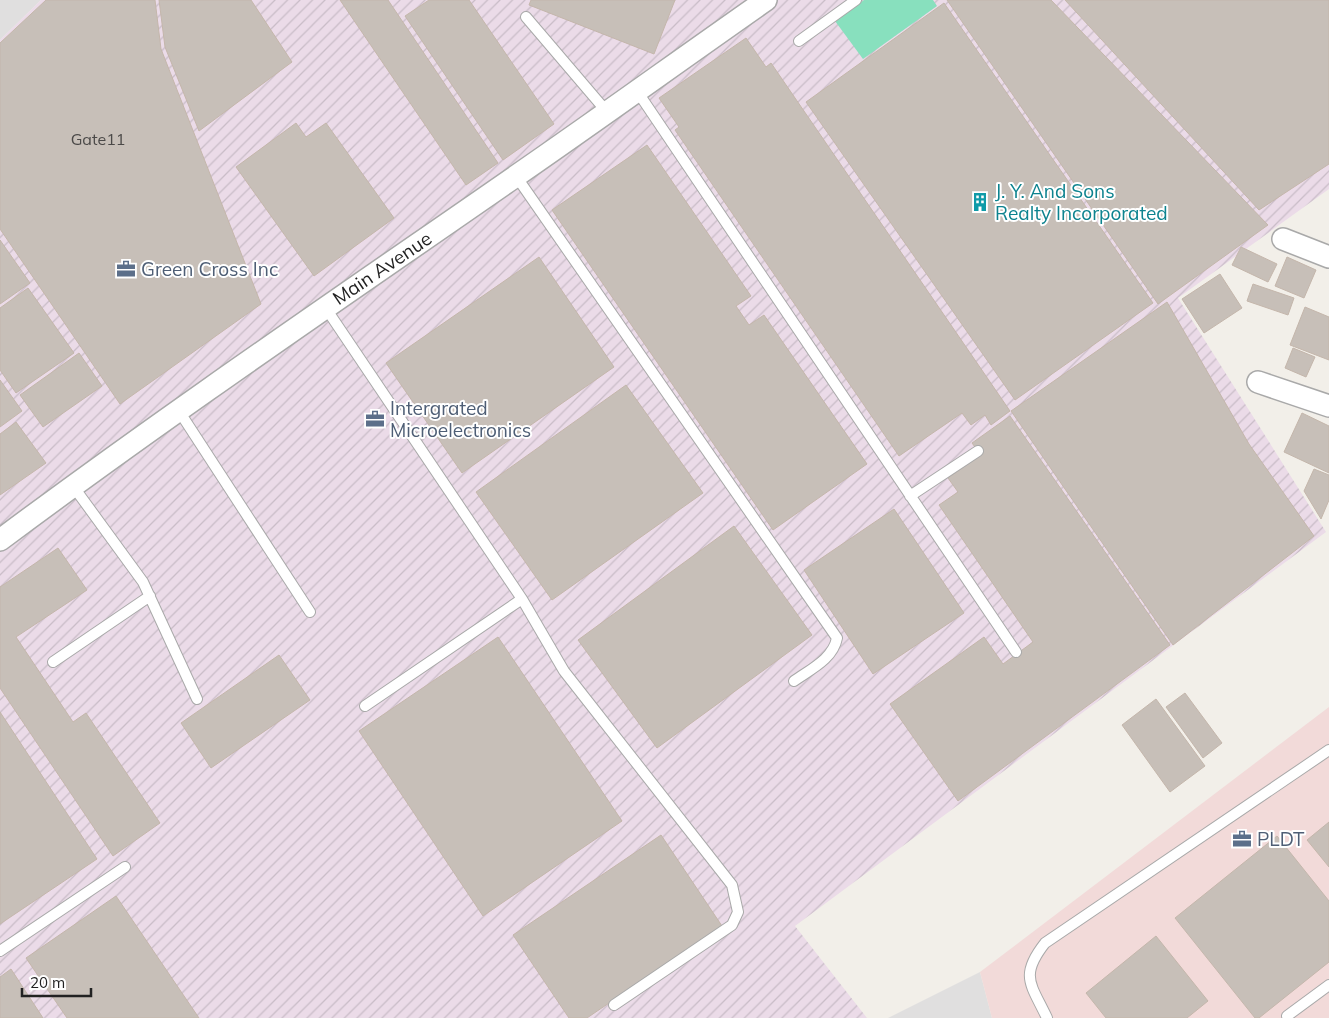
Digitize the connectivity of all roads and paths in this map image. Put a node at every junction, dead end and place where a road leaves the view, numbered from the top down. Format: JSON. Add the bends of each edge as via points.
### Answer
{"nodes":[{"id":1,"x":856,"y":0,"type":"edge"},
{"id":2,"x":764,"y":1,"type":"edge"},
{"id":3,"x":526,"y":17,"type":"dead end"},
{"id":4,"x":799,"y":41,"type":"dead end"},
{"id":5,"x":637,"y":92,"type":"junction"},
{"id":6,"x":607,"y":112,"type":"junction"},
{"id":7,"x":516,"y":176,"type":"junction"},
{"id":8,"x":1283,"y":239,"type":"dead end"},
{"id":9,"x":1329,"y":257,"type":"edge"},
{"id":10,"x":325,"y":307,"type":"junction"},
{"id":11,"x":1258,"y":382,"type":"dead end"},
{"id":12,"x":1329,"y":406,"type":"edge"},
{"id":13,"x":179,"y":411,"type":"junction"},
{"id":14,"x":978,"y":451,"type":"dead end"},
{"id":15,"x":72,"y":486,"type":"junction"},
{"id":16,"x":910,"y":496,"type":"junction"},
{"id":17,"x":0,"y":540,"type":"edge"},
{"id":18,"x":150,"y":596,"type":"junction"},
{"id":19,"x":522,"y":599,"type":"junction"},
{"id":20,"x":310,"y":612,"type":"dead end"},
{"id":21,"x":1016,"y":652,"type":"dead end"},
{"id":22,"x":53,"y":662,"type":"dead end"},
{"id":23,"x":794,"y":681,"type":"dead end"},
{"id":24,"x":197,"y":699,"type":"dead end"},
{"id":25,"x":365,"y":706,"type":"dead end"},
{"id":26,"x":1329,"y":750,"type":"edge"},
{"id":27,"x":125,"y":867,"type":"dead end"},
{"id":28,"x":0,"y":951,"type":"edge"},
{"id":29,"x":1329,"y":985,"type":"edge"},
{"id":30,"x":614,"y":1005,"type":"dead end"},
{"id":31,"x":1288,"y":1016,"type":"dead end"},
{"id":32,"x":1047,"y":1018,"type":"edge"}],
"edges":[{"from":1,"to":4,"type":"lane"},
{"from":2,"to":5,"type":"street","name":"Main Avenue"},
{"from":3,"to":6,"type":"lane"},
{"from":5,"to":6,"type":"street","name":"Main Avenue"},
{"from":5,"to":16,"type":"lane"},
{"from":6,"to":7,"type":"street","name":"Main Avenue"},
{"from":7,"to":10,"type":"street","name":"Main Avenue"},
{"from":7,"to":23,"type":"lane","via":[[837,638],[829,656]]},
{"from":8,"to":9,"type":"street"},
{"from":10,"to":13,"type":"street","name":"Main Avenue"},
{"from":10,"to":19,"type":"lane"},
{"from":11,"to":12,"type":"street"},
{"from":13,"to":15,"type":"street","name":"Main Avenue"},
{"from":13,"to":20,"type":"lane"},
{"from":14,"to":16,"type":"lane"},
{"from":15,"to":17,"type":"street","name":"Main Avenue"},
{"from":15,"to":18,"type":"lane"},
{"from":16,"to":21,"type":"lane"},
{"from":18,"to":22,"type":"lane"},
{"from":18,"to":24,"type":"lane"},
{"from":19,"to":25,"type":"lane"},
{"from":19,"to":30,"type":"lane","via":[[564,671],[732,885],[736,896],[738,912],[732,925]]},
{"from":26,"to":32,"type":"lane","via":[[1045,943],[1029,970],[1031,984]]},
{"from":27,"to":28,"type":"lane"},
{"from":29,"to":31,"type":"lane"}]}
